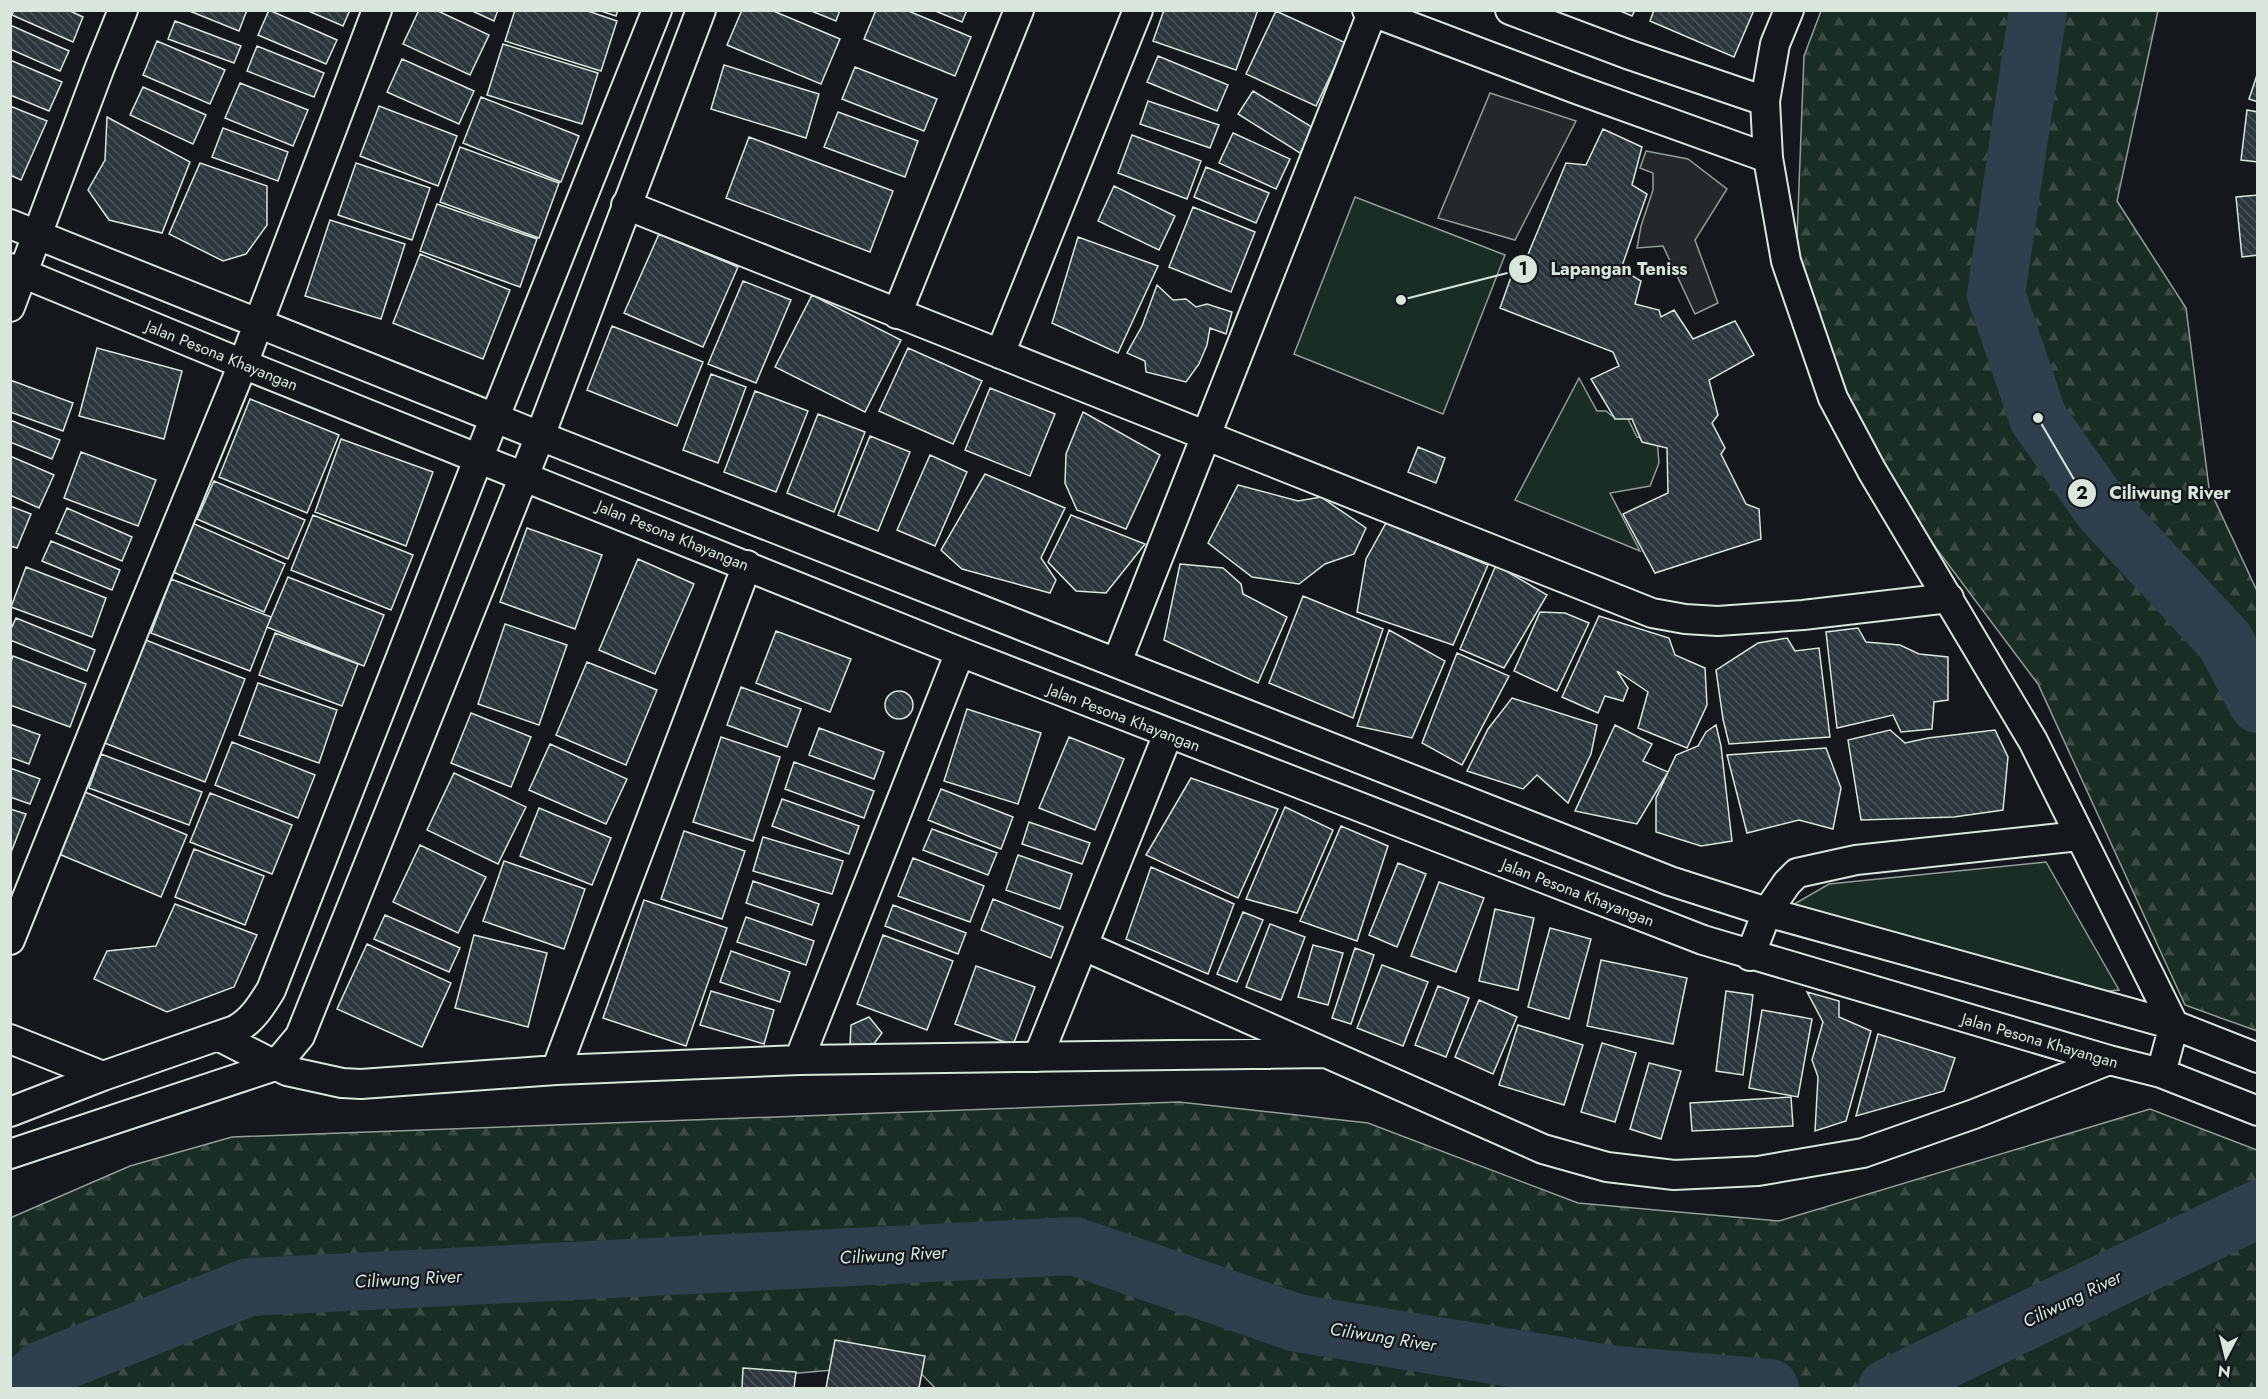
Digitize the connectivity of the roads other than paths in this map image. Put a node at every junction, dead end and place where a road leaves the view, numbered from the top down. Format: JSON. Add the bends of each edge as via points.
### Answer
{"nodes":[{"id":1,"x":123,"y":10,"type":"edge"},
{"id":2,"x":377,"y":10,"type":"edge"},
{"id":3,"x":657,"y":10,"type":"edge"},
{"id":4,"x":701,"y":10,"type":"edge"},
{"id":5,"x":1019,"y":10,"type":"edge"},
{"id":6,"x":1138,"y":10,"type":"edge"},
{"id":7,"x":1510,"y":10,"type":"edge"},
{"id":8,"x":1789,"y":10,"type":"edge"},
{"id":9,"x":1370,"y":12,"type":"edge"},
{"id":10,"x":1765,"y":101,"type":"junction"},
{"id":11,"x":1768,"y":158,"type":"junction"},
{"id":12,"x":626,"y":205,"type":"junction"},
{"id":13,"x":10,"y":224,"type":"edge"},
{"id":14,"x":39,"y":235,"type":"junction"},
{"id":15,"x":17,"y":270,"type":"edge"},
{"id":16,"x":10,"y":307,"type":"edge"},
{"id":17,"x":897,"y":314,"type":"junction"},
{"id":18,"x":258,"y":324,"type":"junction"},
{"id":19,"x":1000,"y":354,"type":"junction"},
{"id":20,"x":243,"y":364,"type":"junction"},
{"id":21,"x":496,"y":418,"type":"junction"},
{"id":22,"x":540,"y":436,"type":"junction"},
{"id":23,"x":1207,"y":436,"type":"junction"},
{"id":24,"x":478,"y":457,"type":"junction"},
{"id":25,"x":524,"y":475,"type":"junction"},
{"id":26,"x":747,"y":565,"type":"junction"},
{"id":27,"x":930,"y":590,"type":"junction"},
{"id":28,"x":1949,"y":598,"type":"junction"},
{"id":29,"x":913,"y":633,"type":"junction"},
{"id":30,"x":960,"y":652,"type":"junction"},
{"id":31,"x":1117,"y":662,"type":"junction"},
{"id":32,"x":1168,"y":734,"type":"junction"},
{"id":33,"x":2079,"y":836,"type":"junction"},
{"id":34,"x":1767,"y":912,"type":"junction"},
{"id":35,"x":10,"y":940,"type":"edge"},
{"id":36,"x":1084,"y":946,"type":"junction"},
{"id":37,"x":1750,"y":956,"type":"junction"},
{"id":38,"x":2174,"y":1024,"type":"junction"},
{"id":39,"x":218,"y":1036,"type":"junction"},
{"id":40,"x":10,"y":1039,"type":"edge"},
{"id":41,"x":1326,"y":1053,"type":"junction"},
{"id":42,"x":1038,"y":1057,"type":"junction"},
{"id":43,"x":2258,"y":1058,"type":"edge"},
{"id":44,"x":799,"y":1060,"type":"junction"},
{"id":45,"x":2109,"y":1060,"type":"junction"},
{"id":46,"x":275,"y":1065,"type":"junction"},
{"id":47,"x":556,"y":1070,"type":"junction"},
{"id":48,"x":2161,"y":1073,"type":"junction"},
{"id":49,"x":103,"y":1076,"type":"junction"},
{"id":50,"x":2258,"y":1111,"type":"edge"},
{"id":51,"x":10,"y":1112,"type":"edge"},
{"id":52,"x":10,"y":1154,"type":"edge"}],
"edges":[{"from":1,"to":14,"type":"street"},
{"from":2,"to":18,"type":"street"},
{"from":3,"to":21,"type":"street"},
{"from":4,"to":12,"type":"street"},
{"from":5,"to":17,"type":"street"},
{"from":6,"to":19,"type":"street"},
{"from":7,"to":10,"type":"street"},
{"from":8,"to":10,"type":"street","via":[[1775,44]]},
{"from":9,"to":11,"type":"street"},
{"from":9,"to":23,"type":"street"},
{"from":10,"to":11,"type":"street"},
{"from":11,"to":28,"type":"street","via":[[1786,261],[1833,398]]},
{"from":12,"to":17,"type":"street"},
{"from":12,"to":22,"type":"street"},
{"from":13,"to":14,"type":"street"},
{"from":14,"to":15,"type":"street"},
{"from":14,"to":18,"type":"street"},
{"from":15,"to":16,"type":"street"},
{"from":15,"to":20,"type":"street","name":"Jalan Pesona Khayangan"},
{"from":17,"to":19,"type":"street"},
{"from":18,"to":20,"type":"street"},
{"from":18,"to":21,"type":"street"},
{"from":19,"to":23,"type":"street"},
{"from":20,"to":24,"type":"street","name":"Jalan Pesona Khayangan"},
{"from":20,"to":35,"type":"street"},
{"from":21,"to":22,"type":"street"},
{"from":21,"to":24,"type":"street"},
{"from":22,"to":25,"type":"street"},
{"from":22,"to":27,"type":"street"},
{"from":23,"to":28,"type":"street","via":[[1652,613],[1718,621]]},
{"from":23,"to":31,"type":"street"},
{"from":24,"to":25,"type":"street","name":"Jalan Pesona Khayangan"},
{"from":24,"to":39,"type":"street","via":[[271,990],[245,1024]]},
{"from":25,"to":26,"type":"street","name":"Jalan Pesona Khayangan"},
{"from":25,"to":46,"type":"street","via":[[300,1036]]},
{"from":26,"to":29,"type":"street","name":"Jalan Pesona Khayangan"},
{"from":26,"to":47,"type":"street"},
{"from":27,"to":29,"type":"street"},
{"from":27,"to":31,"type":"street"},
{"from":28,"to":33,"type":"street","via":[[2033,741]]},
{"from":29,"to":30,"type":"street","name":"Jalan Pesona Khayangan"},
{"from":30,"to":32,"type":"street","name":"Jalan Pesona Khayangan"},
{"from":30,"to":44,"type":"street"},
{"from":31,"to":34,"type":"street","via":[[1670,881]]},
{"from":32,"to":36,"type":"street"},
{"from":32,"to":37,"type":"street","name":"Jalan Pesona Khayangan"},
{"from":33,"to":34,"type":"street","via":[[1856,860],[1807,870],[1787,883]]},
{"from":33,"to":38,"type":"street"},
{"from":34,"to":37,"type":"street"},
{"from":34,"to":38,"type":"street"},
{"from":36,"to":41,"type":"street"},
{"from":36,"to":42,"type":"street"},
{"from":37,"to":45,"type":"street","name":"Jalan Pesona Khayangan"},
{"from":38,"to":43,"type":"street"},
{"from":38,"to":48,"type":"street"},
{"from":39,"to":46,"type":"street"},
{"from":39,"to":49,"type":"street"},
{"from":40,"to":49,"type":"street"},
{"from":41,"to":42,"type":"street"},
{"from":41,"to":45,"type":"street","via":[[1543,1149],[1606,1167],[1674,1175],[1758,1171],[1863,1153]]},
{"from":42,"to":44,"type":"street"},
{"from":44,"to":47,"type":"street"},
{"from":45,"to":48,"type":"street","name":"Jalan Pesona Khayangan"},
{"from":46,"to":47,"type":"street","via":[[312,1078],[362,1084]]},
{"from":46,"to":52,"type":"street"},
{"from":48,"to":50,"type":"street","name":"Jalan Pesona Khayangan"},
{"from":49,"to":51,"type":"street"}]}
